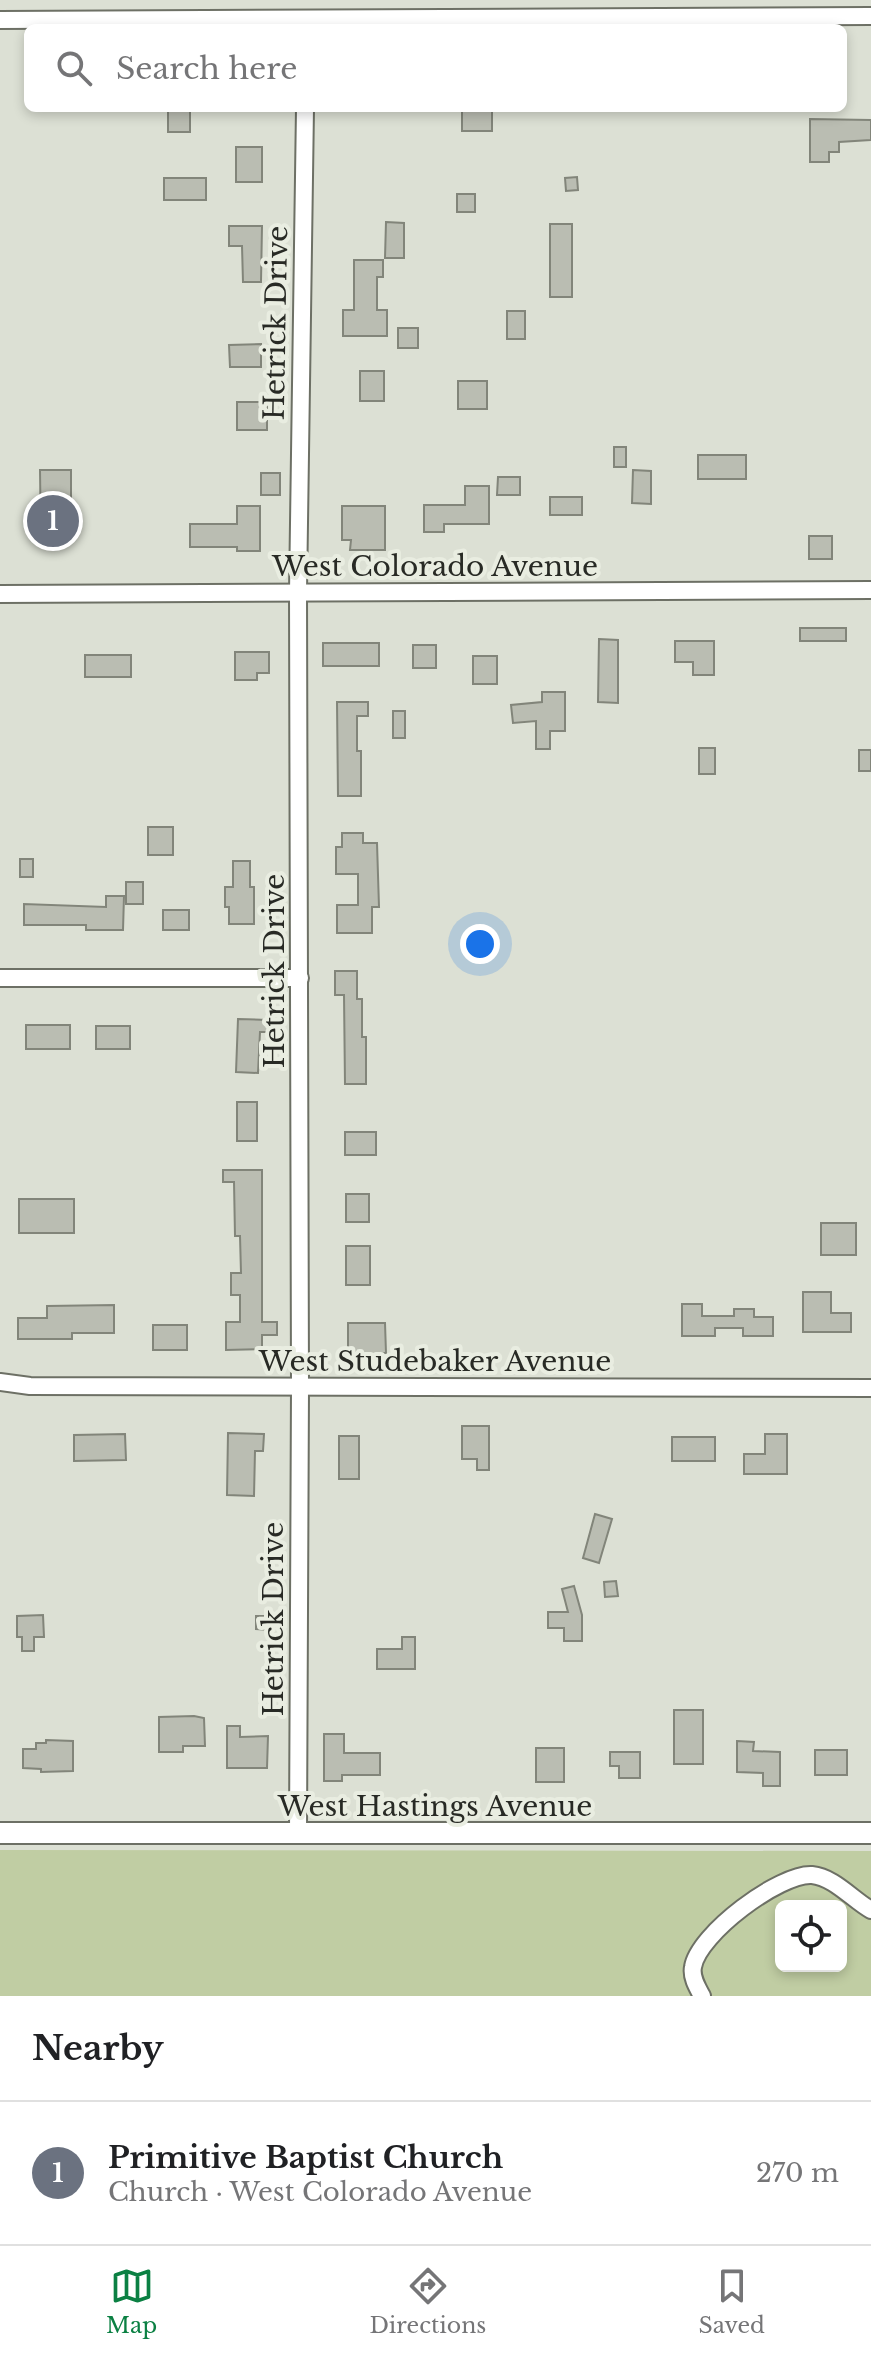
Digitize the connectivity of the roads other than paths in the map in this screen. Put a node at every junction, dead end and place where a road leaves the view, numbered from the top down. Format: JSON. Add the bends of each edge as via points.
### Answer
{"nodes":[{"id":1,"x":871,"y":16,"type":"edge"},
{"id":2,"x":0,"y":20,"type":"edge"},
{"id":3,"x":307,"y":23,"type":"edge"},
{"id":4,"x":305,"y":112,"type":"edge"},
{"id":5,"x":871,"y":590,"type":"edge"},
{"id":6,"x":298,"y":592,"type":"junction"},
{"id":7,"x":0,"y":594,"type":"edge"},
{"id":8,"x":0,"y":978,"type":"edge"},
{"id":9,"x":300,"y":978,"type":"junction"},
{"id":10,"x":2,"y":1387,"type":"edge"},
{"id":11,"x":300,"y":1387,"type":"junction"},
{"id":12,"x":871,"y":1388,"type":"edge"},
{"id":13,"x":0,"y":1833,"type":"edge"},
{"id":14,"x":871,"y":1833,"type":"edge"},
{"id":15,"x":298,"y":1834,"type":"junction"},
{"id":16,"x":871,"y":1910,"type":"edge"},
{"id":17,"x":702,"y":1996,"type":"edge"}],
"edges":[{"from":1,"to":3,"type":"street"},
{"from":2,"to":3,"type":"street"},
{"from":4,"to":6,"type":"street","name":"Hetrick Drive"},
{"from":5,"to":6,"type":"street","name":"West Colorado Avenue"},
{"from":6,"to":7,"type":"street","name":"West Colorado Avenue"},
{"from":6,"to":9,"type":"street","name":"Hetrick Drive"},
{"from":8,"to":9,"type":"street"},
{"from":9,"to":11,"type":"street","name":"Hetrick Drive"},
{"from":10,"to":11,"type":"street","name":"West Studebaker Avenue"},
{"from":11,"to":12,"type":"street","name":"West Studebaker Avenue"},
{"from":11,"to":15,"type":"street","name":"Hetrick Drive"},
{"from":13,"to":15,"type":"main road","name":"West Hastings Avenue"},
{"from":14,"to":15,"type":"main road","name":"West Hastings Avenue"},
{"from":16,"to":17,"type":"street","via":[[818,1876],[783,1882],[740,1911],[704,1945],[692,1968]]}]}
